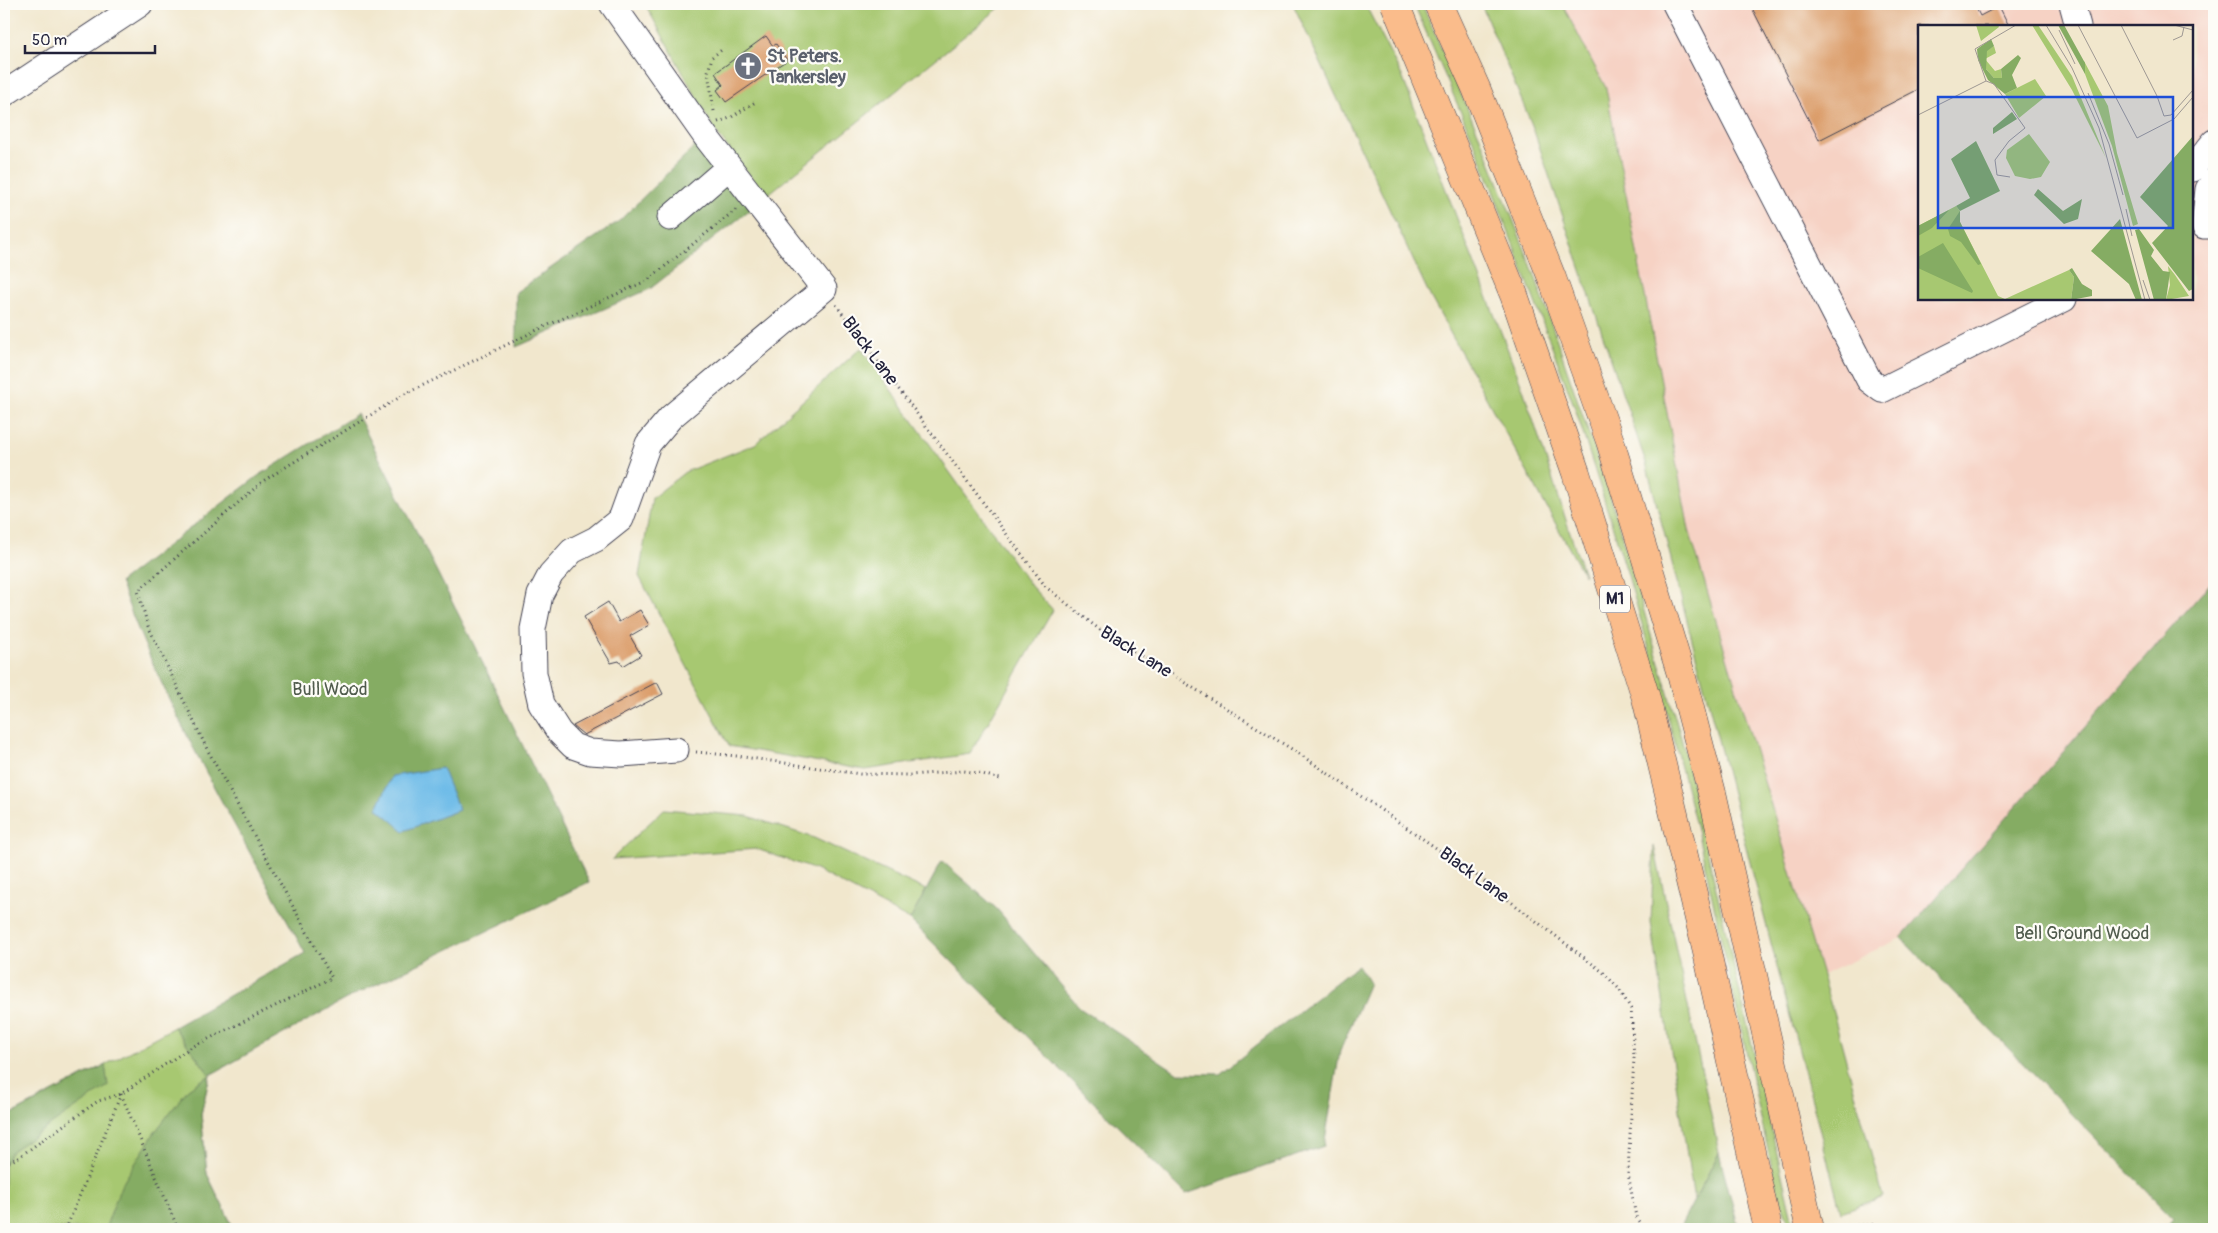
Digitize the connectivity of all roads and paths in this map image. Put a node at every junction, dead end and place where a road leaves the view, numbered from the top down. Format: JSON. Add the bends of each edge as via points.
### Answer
{"nodes":[{"id":1,"x":140,"y":4,"type":"edge"},
{"id":2,"x":612,"y":4,"type":"edge"},
{"id":3,"x":1395,"y":4,"type":"edge"},
{"id":4,"x":1438,"y":4,"type":"edge"},
{"id":5,"x":1675,"y":4,"type":"edge"},
{"id":6,"x":2072,"y":4,"type":"edge"},
{"id":7,"x":2078,"y":25,"type":"edge"},
{"id":8,"x":722,"y":49,"type":"dead end"},
{"id":9,"x":4,"y":94,"type":"edge"},
{"id":10,"x":758,"y":101,"type":"dead end"},
{"id":11,"x":2214,"y":142,"type":"edge"},
{"id":12,"x":729,"y":167,"type":"junction"},
{"id":13,"x":2193,"y":168,"type":"edge"},
{"id":14,"x":2214,"y":181,"type":"edge"},
{"id":15,"x":753,"y":198,"type":"junction"},
{"id":16,"x":670,"y":218,"type":"dead end"},
{"id":17,"x":2206,"y":227,"type":"edge"},
{"id":18,"x":824,"y":289,"type":"junction"},
{"id":19,"x":2062,"y":300,"type":"edge"},
{"id":20,"x":676,"y":750,"type":"joint"},
{"id":21,"x":1000,"y":779,"type":"dead end"},
{"id":22,"x":121,"y":1094,"type":"junction"},
{"id":23,"x":4,"y":1163,"type":"edge"},
{"id":24,"x":1808,"y":1219,"type":"edge"},
{"id":25,"x":1766,"y":1223,"type":"edge"},
{"id":26,"x":66,"y":1229,"type":"edge"},
{"id":27,"x":178,"y":1229,"type":"edge"},
{"id":28,"x":1646,"y":1229,"type":"edge"},
{"id":29,"x":1837,"y":1229,"type":"edge"},
{"id":30,"x":1888,"y":1229,"type":"edge"}],
"edges":[{"from":1,"to":9,"type":"street"},
{"from":2,"to":12,"type":"street"},
{"from":3,"to":25,"type":"highway","number":"M1","via":[[1514,295],[1576,473],[1643,689],[1707,952]]},
{"from":4,"to":24,"type":"highway","number":"M1","via":[[1476,88],[1552,278],[1610,441],[1682,674]]},
{"from":5,"to":19,"type":"street","via":[[1869,380],[1875,386],[1882,390]]},
{"from":6,"to":7,"type":"street"},
{"from":8,"to":10,"type":"path","via":[[712,57],[708,72],[715,123]]},
{"from":11,"to":13,"type":"street"},
{"from":12,"to":15,"type":"street"},
{"from":12,"to":16,"type":"street"},
{"from":14,"to":17,"type":"street","via":[[2208,188]]},
{"from":15,"to":18,"type":"street"},
{"from":15,"to":22,"type":"path","via":[[648,280],[405,394],[263,481],[138,591],[148,626],[207,749],[332,978],[190,1048]]},
{"from":18,"to":20,"type":"street","via":[[671,417],[648,444],[621,519],[596,539],[572,551],[551,574],[540,595],[533,629],[534,673],[541,704],[559,732],[573,746],[590,752],[621,754]]},
{"from":18,"to":28,"type":"path","name":"Black Lane","via":[[1046,587],[1100,630],[1298,753],[1477,876],[1603,972],[1619,989],[1631,1009],[1634,1056],[1628,1173],[1636,1217]]},
{"from":20,"to":21,"type":"path","via":[[860,774],[964,771]]},
{"from":22,"to":23,"type":"path","via":[[98,1101],[16,1159]]},
{"from":22,"to":26,"type":"path"},
{"from":22,"to":27,"type":"path"},
{"from":29,"to":30,"type":"path","via":[[1853,1226]]}]}
